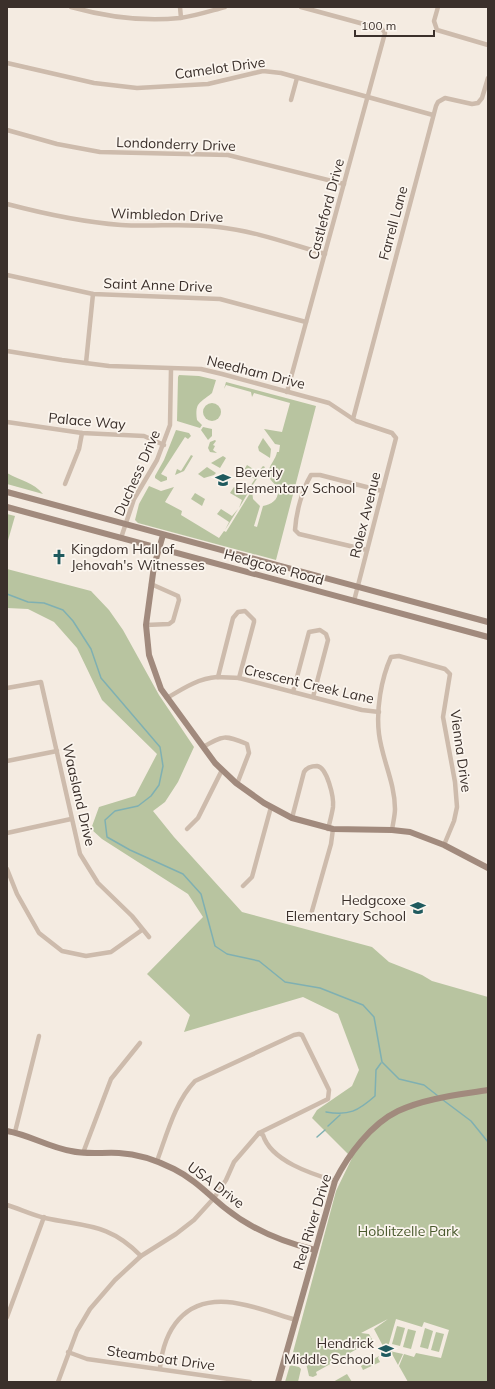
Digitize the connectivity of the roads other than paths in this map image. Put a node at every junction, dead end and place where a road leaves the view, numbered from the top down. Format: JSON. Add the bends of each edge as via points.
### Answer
{"nodes":[{"id":1,"x":71,"y":7,"type":"edge"},
{"id":2,"x":180,"y":7,"type":"edge"},
{"id":3,"x":225,"y":7,"type":"edge"},
{"id":4,"x":301,"y":7,"type":"edge"},
{"id":5,"x":438,"y":7,"type":"edge"},
{"id":6,"x":181,"y":18,"type":"junction"},
{"id":7,"x":488,"y":45,"type":"edge"},
{"id":8,"x":7,"y":63,"type":"edge"},
{"id":9,"x":297,"y":78,"type":"junction"},
{"id":10,"x":488,"y":78,"type":"edge"},
{"id":11,"x":368,"y":98,"type":"junction"},
{"id":12,"x":291,"y":100,"type":"dead end"},
{"id":13,"x":433,"y":115,"type":"junction"},
{"id":14,"x":7,"y":130,"type":"edge"},
{"id":15,"x":344,"y":184,"type":"junction"},
{"id":16,"x":7,"y":204,"type":"edge"},
{"id":17,"x":325,"y":254,"type":"junction"},
{"id":18,"x":7,"y":275,"type":"edge"},
{"id":19,"x":93,"y":294,"type":"junction"},
{"id":20,"x":306,"y":322,"type":"junction"},
{"id":21,"x":7,"y":351,"type":"edge"},
{"id":22,"x":86,"y":363,"type":"junction"},
{"id":23,"x":171,"y":369,"type":"junction"},
{"id":24,"x":287,"y":392,"type":"junction"},
{"id":25,"x":353,"y":419,"type":"junction"},
{"id":26,"x":7,"y":422,"type":"edge"},
{"id":27,"x":82,"y":433,"type":"junction"},
{"id":28,"x":395,"y":435,"type":"joint"},
{"id":29,"x":164,"y":445,"type":"junction"},
{"id":30,"x":65,"y":484,"type":"dead end"},
{"id":31,"x":382,"y":491,"type":"junction"},
{"id":32,"x":7,"y":492,"type":"edge"},
{"id":33,"x":7,"y":507,"type":"edge"},
{"id":34,"x":125,"y":525,"type":"junction"},
{"id":35,"x":162,"y":535,"type":"junction"},
{"id":36,"x":121,"y":538,"type":"junction"},
{"id":37,"x":159,"y":548,"type":"junction"},
{"id":38,"x":367,"y":550,"type":"junction"},
{"id":39,"x":151,"y":584,"type":"junction"},
{"id":40,"x":358,"y":587,"type":"junction"},
{"id":41,"x":354,"y":601,"type":"junction"},
{"id":42,"x":488,"y":622,"type":"edge"},
{"id":43,"x":146,"y":625,"type":"junction"},
{"id":44,"x":488,"y":637,"type":"edge"},
{"id":45,"x":218,"y":677,"type":"junction"},
{"id":46,"x":239,"y":678,"type":"junction"},
{"id":47,"x":7,"y":688,"type":"edge"},
{"id":48,"x":293,"y":692,"type":"junction"},
{"id":49,"x":167,"y":698,"type":"junction"},
{"id":50,"x":313,"y":698,"type":"junction"},
{"id":51,"x":378,"y":712,"type":"junction"},
{"id":52,"x":203,"y":747,"type":"junction"},
{"id":53,"x":58,"y":751,"type":"junction"},
{"id":54,"x":7,"y":761,"type":"edge"},
{"id":55,"x":222,"y":770,"type":"junction"},
{"id":56,"x":238,"y":784,"type":"junction"},
{"id":57,"x":271,"y":807,"type":"junction"},
{"id":58,"x":292,"y":818,"type":"junction"},
{"id":59,"x":71,"y":819,"type":"junction"},
{"id":60,"x":187,"y":829,"type":"dead end"},
{"id":61,"x":330,"y":829,"type":"junction"},
{"id":62,"x":392,"y":830,"type":"junction"},
{"id":63,"x":7,"y":833,"type":"edge"},
{"id":64,"x":444,"y":845,"type":"junction"},
{"id":65,"x":488,"y":868,"type":"edge"},
{"id":66,"x":7,"y":869,"type":"edge"},
{"id":67,"x":243,"y":886,"type":"dead end"},
{"id":68,"x":310,"y":918,"type":"dead end"},
{"id":69,"x":142,"y":930,"type":"junction"},
{"id":70,"x":149,"y":937,"type":"dead end"},
{"id":71,"x":39,"y":1036,"type":"dead end"},
{"id":72,"x":140,"y":1042,"type":"dead end"},
{"id":73,"x":488,"y":1090,"type":"edge"},
{"id":74,"x":7,"y":1131,"type":"edge"},
{"id":75,"x":15,"y":1132,"type":"junction"},
{"id":76,"x":259,"y":1133,"type":"junction"},
{"id":77,"x":83,"y":1153,"type":"junction"},
{"id":78,"x":157,"y":1161,"type":"junction"},
{"id":79,"x":335,"y":1181,"type":"junction"},
{"id":80,"x":214,"y":1198,"type":"junction"},
{"id":81,"x":7,"y":1205,"type":"edge"},
{"id":82,"x":44,"y":1217,"type":"junction"},
{"id":83,"x":315,"y":1250,"type":"junction"},
{"id":84,"x":141,"y":1256,"type":"junction"},
{"id":85,"x":7,"y":1317,"type":"edge"},
{"id":86,"x":296,"y":1320,"type":"junction"},
{"id":87,"x":68,"y":1352,"type":"junction"},
{"id":88,"x":160,"y":1368,"type":"junction"},
{"id":89,"x":58,"y":1382,"type":"edge"},
{"id":90,"x":250,"y":1382,"type":"edge"},
{"id":91,"x":278,"y":1382,"type":"edge"}],
"edges":[{"from":1,"to":6,"type":"street","via":[[123,18]]},
{"from":2,"to":6,"type":"street"},
{"from":3,"to":6,"type":"street"},
{"from":4,"to":11,"type":"street","name":"Castleford Drive","via":[[382,29],[384,32]]},
{"from":5,"to":7,"type":"street","via":[[434,21],[437,30]]},
{"from":8,"to":9,"type":"street","name":"Camelot Drive","via":[[94,83],[137,88],[208,84],[263,71]]},
{"from":9,"to":11,"type":"street","name":"Camelot Drive"},
{"from":9,"to":12,"type":"street"},
{"from":10,"to":13,"type":"street","name":"Farrell Lane","via":[[478,103],[445,98],[438,102]]},
{"from":11,"to":13,"type":"street","name":"Camelot Drive"},
{"from":11,"to":15,"type":"street","name":"Castleford Drive"},
{"from":13,"to":25,"type":"street","name":"Farrell Lane"},
{"from":14,"to":15,"type":"street","name":"Londonderry Drive","via":[[57,144],[100,152],[228,155]]},
{"from":15,"to":17,"type":"street","name":"Castleford Drive"},
{"from":16,"to":17,"type":"street","name":"Wimbledon Drive","via":[[61,218],[93,223],[227,228]]},
{"from":17,"to":20,"type":"street","name":"Castleford Drive"},
{"from":18,"to":19,"type":"street","name":"Saint Anne Drive"},
{"from":19,"to":20,"type":"street","name":"Saint Anne Drive","via":[[220,299]]},
{"from":19,"to":22,"type":"street"},
{"from":20,"to":24,"type":"street","name":"Castleford Drive"},
{"from":21,"to":22,"type":"street","name":"Needham Drive"},
{"from":22,"to":23,"type":"street","name":"Needham Drive"},
{"from":23,"to":24,"type":"street","name":"Needham Drive","via":[[201,370]]},
{"from":23,"to":29,"type":"street","name":"Duchess Drive","via":[[170,425]]},
{"from":24,"to":25,"type":"street","name":"Needham Drive","via":[[329,403]]},
{"from":25,"to":28,"type":"street","name":"Needham Drive"},
{"from":26,"to":27,"type":"street","name":"Palace Way"},
{"from":27,"to":29,"type":"street","name":"Palace Way","via":[[144,436]]},
{"from":27,"to":30,"type":"street","via":[[79,449]]},
{"from":28,"to":31,"type":"street","name":"Rolex Avenue"},
{"from":29,"to":34,"type":"street","name":"Duchess Drive","via":[[140,487]]},
{"from":31,"to":38,"type":"street","name":"Rolex Avenue"},
{"from":31,"to":38,"type":"street","via":[[320,475],[311,475],[306,484],[295,530],[311,538]]},
{"from":32,"to":34,"type":"street","name":"Hedgcoxe Road"},
{"from":33,"to":36,"type":"street","name":"Hedgcoxe Road"},
{"from":34,"to":35,"type":"street","name":"Hedgcoxe Road"},
{"from":34,"to":36,"type":"street","name":"Duchess Drive"},
{"from":35,"to":37,"type":"street"},
{"from":35,"to":40,"type":"street","name":"Hedgcoxe Road"},
{"from":36,"to":37,"type":"street","name":"Hedgcoxe Road"},
{"from":37,"to":39,"type":"street"},
{"from":37,"to":41,"type":"street","name":"Hedgcoxe Road"},
{"from":38,"to":40,"type":"street","name":"Rolex Avenue"},
{"from":39,"to":43,"type":"street"},
{"from":39,"to":43,"type":"street","via":[[178,596],[179,600],[173,621],[169,624]]},
{"from":40,"to":41,"type":"street","name":"Rolex Avenue"},
{"from":40,"to":42,"type":"street","name":"Hedgcoxe Road"},
{"from":41,"to":44,"type":"street","name":"Hedgcoxe Road"},
{"from":43,"to":49,"type":"street","via":[[153,669]]},
{"from":45,"to":46,"type":"street","name":"Crescent Creek Lane"},
{"from":45,"to":46,"type":"street","via":[[233,618],[238,612],[245,611],[254,622]]},
{"from":45,"to":49,"type":"street","name":"Crescent Creek Lane","via":[[193,683]]},
{"from":46,"to":48,"type":"street","name":"Crescent Creek Lane"},
{"from":47,"to":53,"type":"street","name":"Waasland Drive","via":[[41,682]]},
{"from":48,"to":50,"type":"street","name":"Crescent Creek Lane"},
{"from":48,"to":50,"type":"street","via":[[309,632],[324,631],[328,640]]},
{"from":49,"to":52,"type":"street"},
{"from":50,"to":51,"type":"street","name":"Crescent Creek Lane"},
{"from":51,"to":62,"type":"street","via":[[379,733],[395,809]]},
{"from":51,"to":64,"type":"street","name":"Vienna Drive","via":[[392,657],[399,656],[445,669],[450,674],[443,717],[457,807]]},
{"from":52,"to":55,"type":"street"},
{"from":52,"to":56,"type":"street","via":[[222,737],[230,737],[247,744],[249,753]]},
{"from":53,"to":54,"type":"street"},
{"from":53,"to":59,"type":"street","name":"Waasland Drive"},
{"from":55,"to":56,"type":"street"},
{"from":55,"to":60,"type":"street","via":[[198,818]]},
{"from":56,"to":57,"type":"street"},
{"from":57,"to":58,"type":"street"},
{"from":57,"to":67,"type":"street","via":[[252,877]]},
{"from":58,"to":61,"type":"street"},
{"from":58,"to":61,"type":"street","via":[[306,768],[321,767],[325,771],[332,800]]},
{"from":59,"to":63,"type":"street"},
{"from":59,"to":69,"type":"street","name":"Waasland Drive","via":[[80,854],[88,869]]},
{"from":61,"to":62,"type":"street"},
{"from":61,"to":68,"type":"street","via":[[331,844]]},
{"from":62,"to":64,"type":"street","via":[[410,832]]},
{"from":64,"to":65,"type":"street"},
{"from":66,"to":69,"type":"street","via":[[17,894],[39,933],[62,951],[86,956],[111,952]]},
{"from":69,"to":70,"type":"street","name":"Waasland Drive"},
{"from":71,"to":75,"type":"street"},
{"from":72,"to":77,"type":"street","via":[[111,1079]]},
{"from":73,"to":79,"type":"street","name":"Red River Drive","via":[[416,1104],[396,1112],[368,1133],[351,1153]]},
{"from":74,"to":75,"type":"street","name":"USA Drive"},
{"from":75,"to":77,"type":"street","name":"USA Drive","via":[[51,1146]]},
{"from":76,"to":78,"type":"street","via":[[326,1101],[329,1095],[329,1090],[304,1038],[299,1034],[195,1082],[179,1104]]},
{"from":76,"to":79,"type":"street","via":[[292,1164]]},
{"from":76,"to":80,"type":"street","via":[[234,1162]]},
{"from":77,"to":78,"type":"street","name":"USA Drive","via":[[118,1153]]},
{"from":78,"to":80,"type":"street","name":"USA Drive","via":[[196,1182]]},
{"from":79,"to":83,"type":"street","name":"Red River Drive"},
{"from":80,"to":83,"type":"street","name":"USA Drive","via":[[252,1227]]},
{"from":80,"to":84,"type":"street","via":[[186,1228]]},
{"from":81,"to":82,"type":"street"},
{"from":82,"to":84,"type":"street","via":[[103,1229],[131,1246]]},
{"from":82,"to":85,"type":"street"},
{"from":83,"to":86,"type":"street","name":"Red River Drive"},
{"from":84,"to":87,"type":"street","via":[[115,1280],[90,1309]]},
{"from":86,"to":88,"type":"street","via":[[228,1302],[203,1303],[173,1325],[162,1349]]},
{"from":86,"to":91,"type":"street","name":"Red River Drive"},
{"from":87,"to":88,"type":"street","name":"Steamboat Drive","via":[[87,1359]]},
{"from":87,"to":89,"type":"street"},
{"from":88,"to":90,"type":"street","name":"Steamboat Drive"}]}
